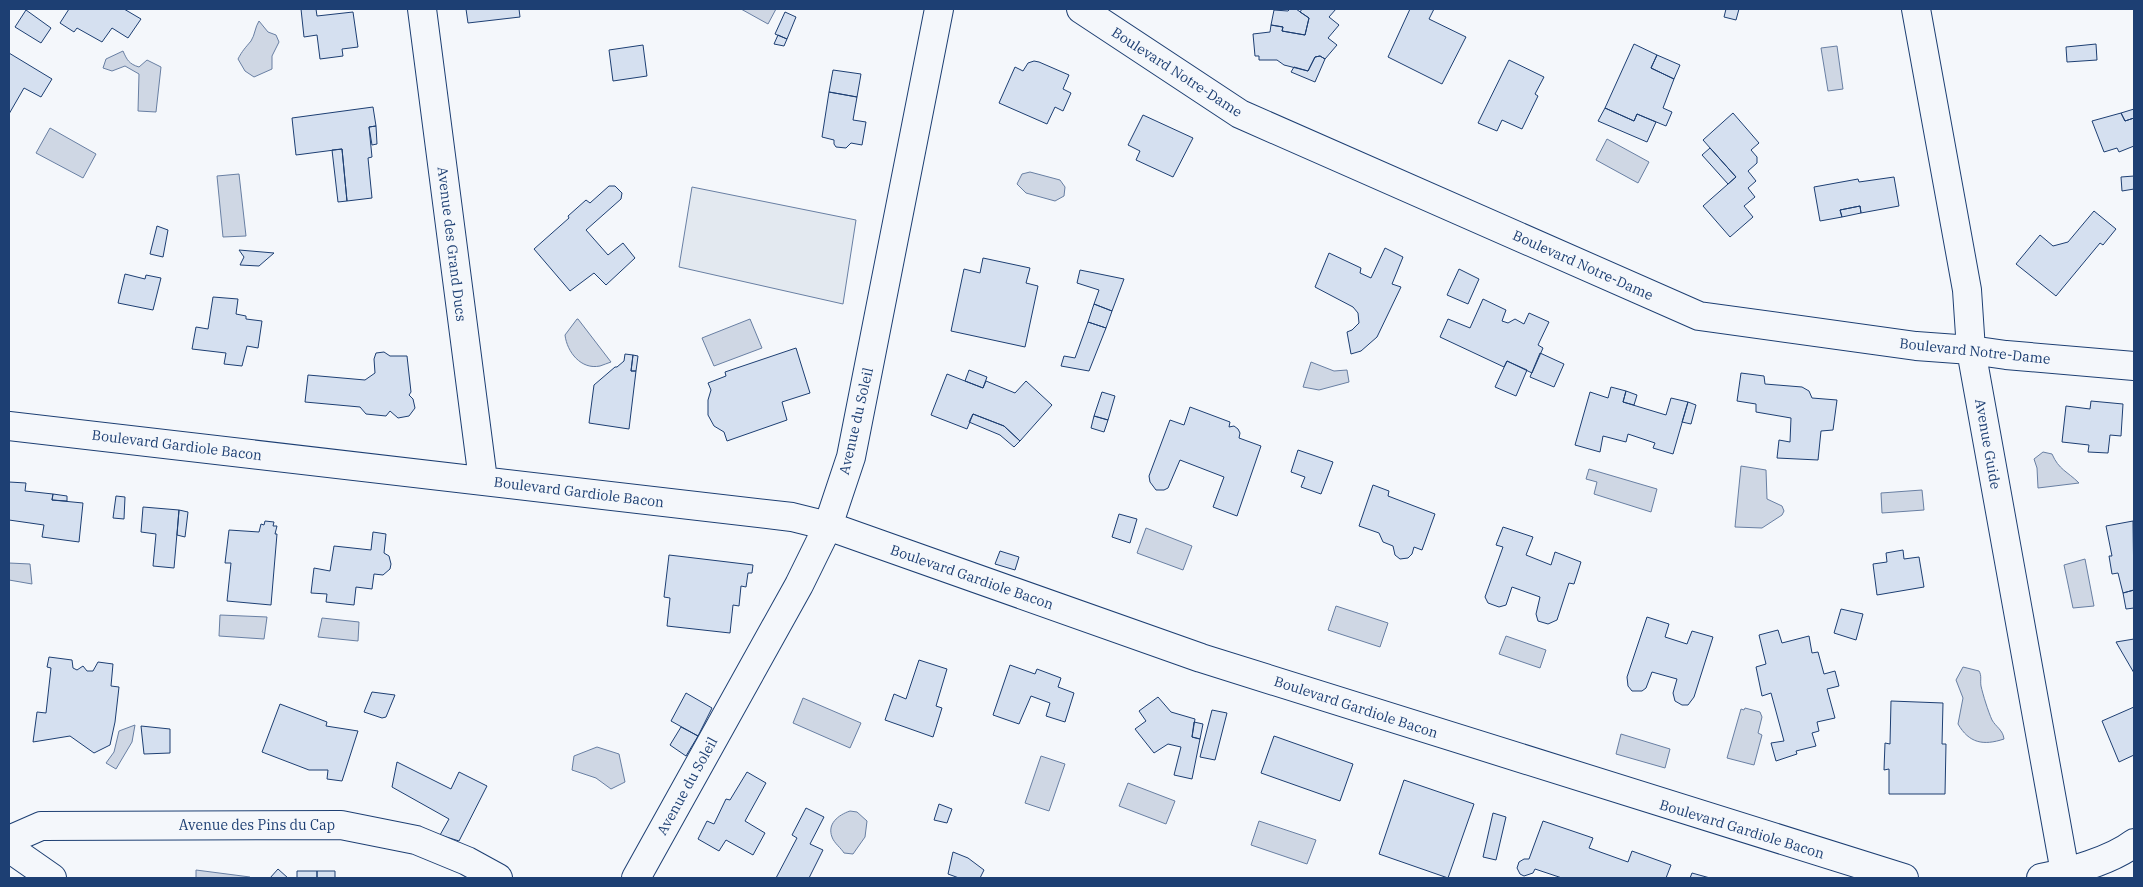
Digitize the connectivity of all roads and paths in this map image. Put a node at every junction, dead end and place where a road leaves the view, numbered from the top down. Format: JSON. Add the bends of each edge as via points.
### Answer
{"nodes":[{"id":1,"x":422,"y":9,"type":"edge"},
{"id":2,"x":940,"y":9,"type":"edge"},
{"id":3,"x":1081,"y":9,"type":"edge"},
{"id":4,"x":1916,"y":9,"type":"edge"},
{"id":5,"x":1971,"y":350,"type":"junction"},
{"id":6,"x":2134,"y":366,"type":"edge"},
{"id":7,"x":9,"y":426,"type":"edge"},
{"id":8,"x":482,"y":480,"type":"junction"},
{"id":9,"x":828,"y":526,"type":"junction"},
{"id":10,"x":9,"y":840,"type":"edge"},
{"id":11,"x":2134,"y":843,"type":"edge"},
{"id":12,"x":9,"y":848,"type":"edge"},
{"id":13,"x":2058,"y":877,"type":"edge"},
{"id":14,"x":52,"y":878,"type":"edge"},
{"id":15,"x":498,"y":878,"type":"edge"},
{"id":16,"x":636,"y":878,"type":"edge"},
{"id":17,"x":1904,"y":878,"type":"edge"}],
"edges":[{"from":1,"to":8,"type":"street","name":"Avenue des Grand Ducs"},
{"from":2,"to":9,"type":"street","name":"Avenue du Soleil","via":[[851,457]]},
{"from":3,"to":5,"type":"street","name":"Boulevard Notre-Dame","via":[[1240,114],[1699,316],[1916,346]]},
{"from":4,"to":5,"type":"street","name":"Avenue Guide","via":[[1967,290]]},
{"from":5,"to":6,"type":"street","name":"Boulevard Notre-Dame"},
{"from":5,"to":13,"type":"street","name":"Avenue Guide"},
{"from":7,"to":8,"type":"street","name":"Boulevard Gardiole Bacon"},
{"from":8,"to":9,"type":"street","name":"Boulevard Gardiole Bacon","via":[[792,517]]},
{"from":9,"to":16,"type":"street","name":"Avenue du Soleil","via":[[799,585]]},
{"from":9,"to":17,"type":"street","name":"Boulevard Gardiole Bacon","via":[[1200,658]]},
{"from":10,"to":15,"type":"street","name":"Avenue des Pins du Cap","via":[[41,826],[341,825],[416,840]]},
{"from":11,"to":13,"type":"street","via":[[2125,850]]},
{"from":12,"to":14,"type":"street"}]}
